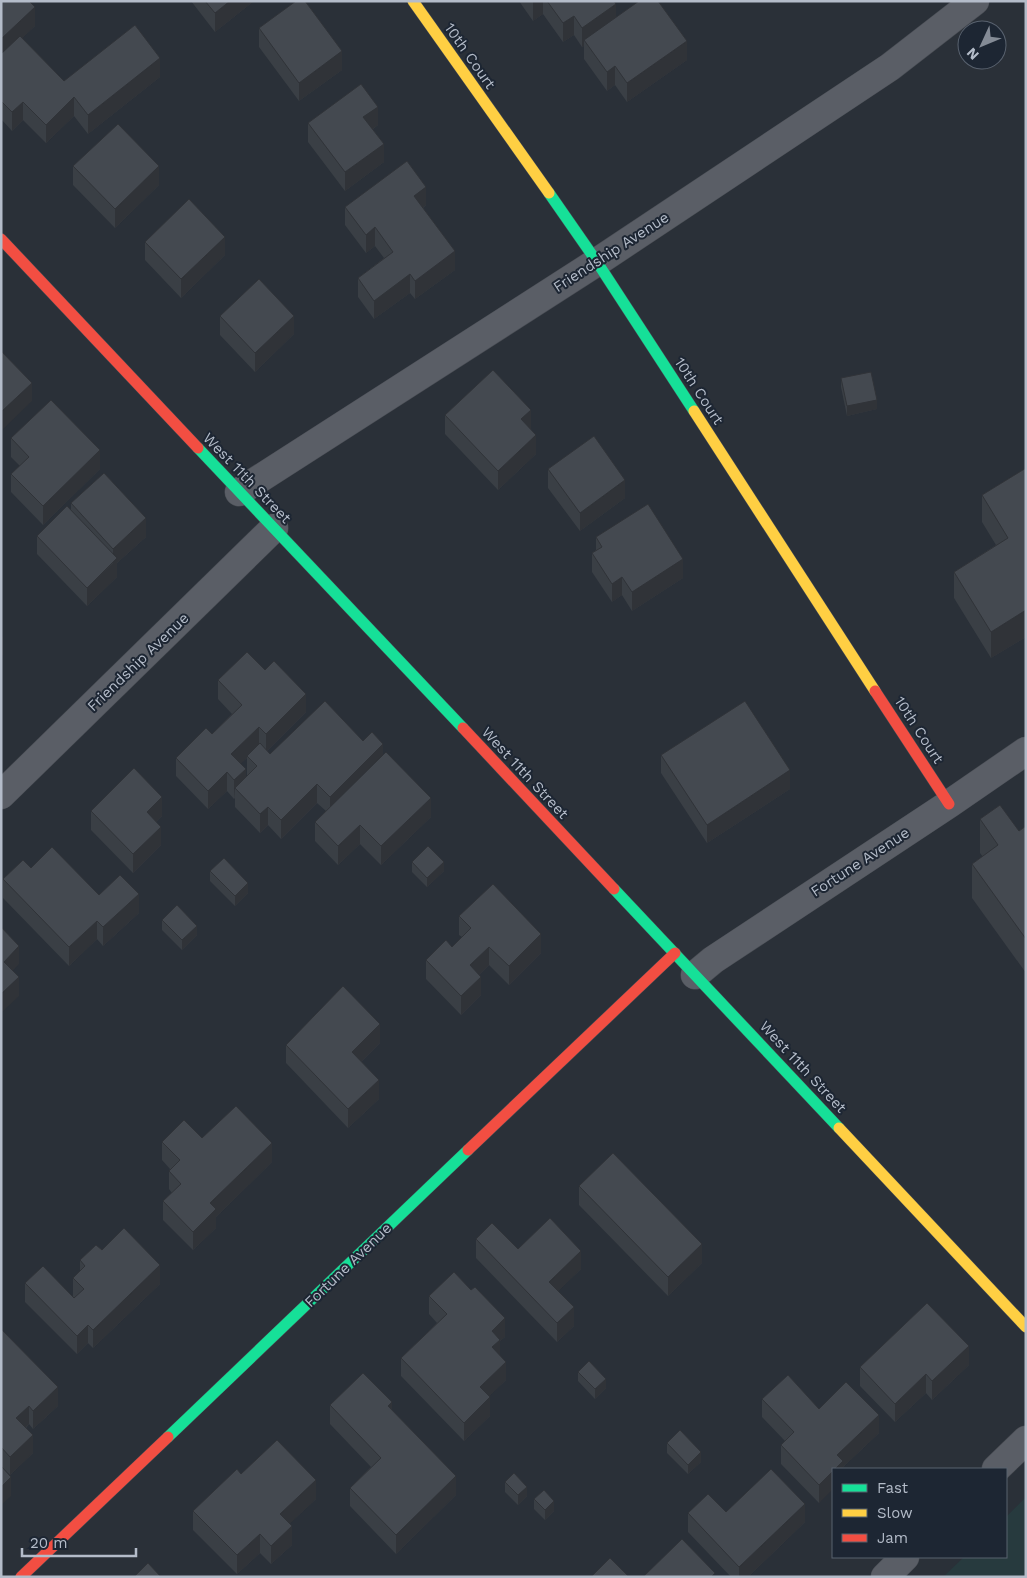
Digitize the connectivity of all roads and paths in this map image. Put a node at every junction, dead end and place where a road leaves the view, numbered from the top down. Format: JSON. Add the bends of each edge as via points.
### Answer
{"nodes":[{"id":1,"x":413,"y":1,"type":"edge"},
{"id":2,"x":975,"y":1,"type":"edge"},
{"id":3,"x":1,"y":239,"type":"edge"},
{"id":4,"x":597,"y":262,"type":"junction"},
{"id":5,"x":239,"y":492,"type":"junction"},
{"id":6,"x":274,"y":528,"type":"junction"},
{"id":7,"x":1026,"y":751,"type":"edge"},
{"id":8,"x":1,"y":795,"type":"edge"},
{"id":9,"x":949,"y":804,"type":"junction"},
{"id":10,"x":675,"y":953,"type":"junction"},
{"id":11,"x":695,"y":974,"type":"junction"},
{"id":12,"x":1026,"y":1328,"type":"edge"},
{"id":13,"x":1026,"y":1440,"type":"edge"},
{"id":14,"x":997,"y":1468,"type":"edge"},
{"id":15,"x":904,"y":1558,"type":"edge"},
{"id":16,"x":21,"y":1577,"type":"edge"},
{"id":17,"x":885,"y":1577,"type":"edge"}],
"edges":[{"from":1,"to":4,"type":"street","name":"10th Court"},
{"from":2,"to":4,"type":"street","name":"Friendship Avenue","via":[[890,66]]},
{"from":3,"to":5,"type":"street","name":"West 11th Street"},
{"from":4,"to":5,"type":"street","name":"Friendship Avenue"},
{"from":4,"to":9,"type":"street","name":"10th Court"},
{"from":5,"to":6,"type":"street","name":"West 11th Street"},
{"from":6,"to":8,"type":"street","name":"Friendship Avenue"},
{"from":6,"to":10,"type":"street","name":"West 11th Street"},
{"from":7,"to":9,"type":"street","name":"Fortune Avenue"},
{"from":9,"to":11,"type":"street","name":"Fortune Avenue"},
{"from":10,"to":11,"type":"street","name":"West 11th Street"},
{"from":10,"to":16,"type":"street","name":"Fortune Avenue"},
{"from":11,"to":12,"type":"street","name":"West 11th Street"},
{"from":13,"to":14,"type":"street"},
{"from":15,"to":17,"type":"street"}]}
